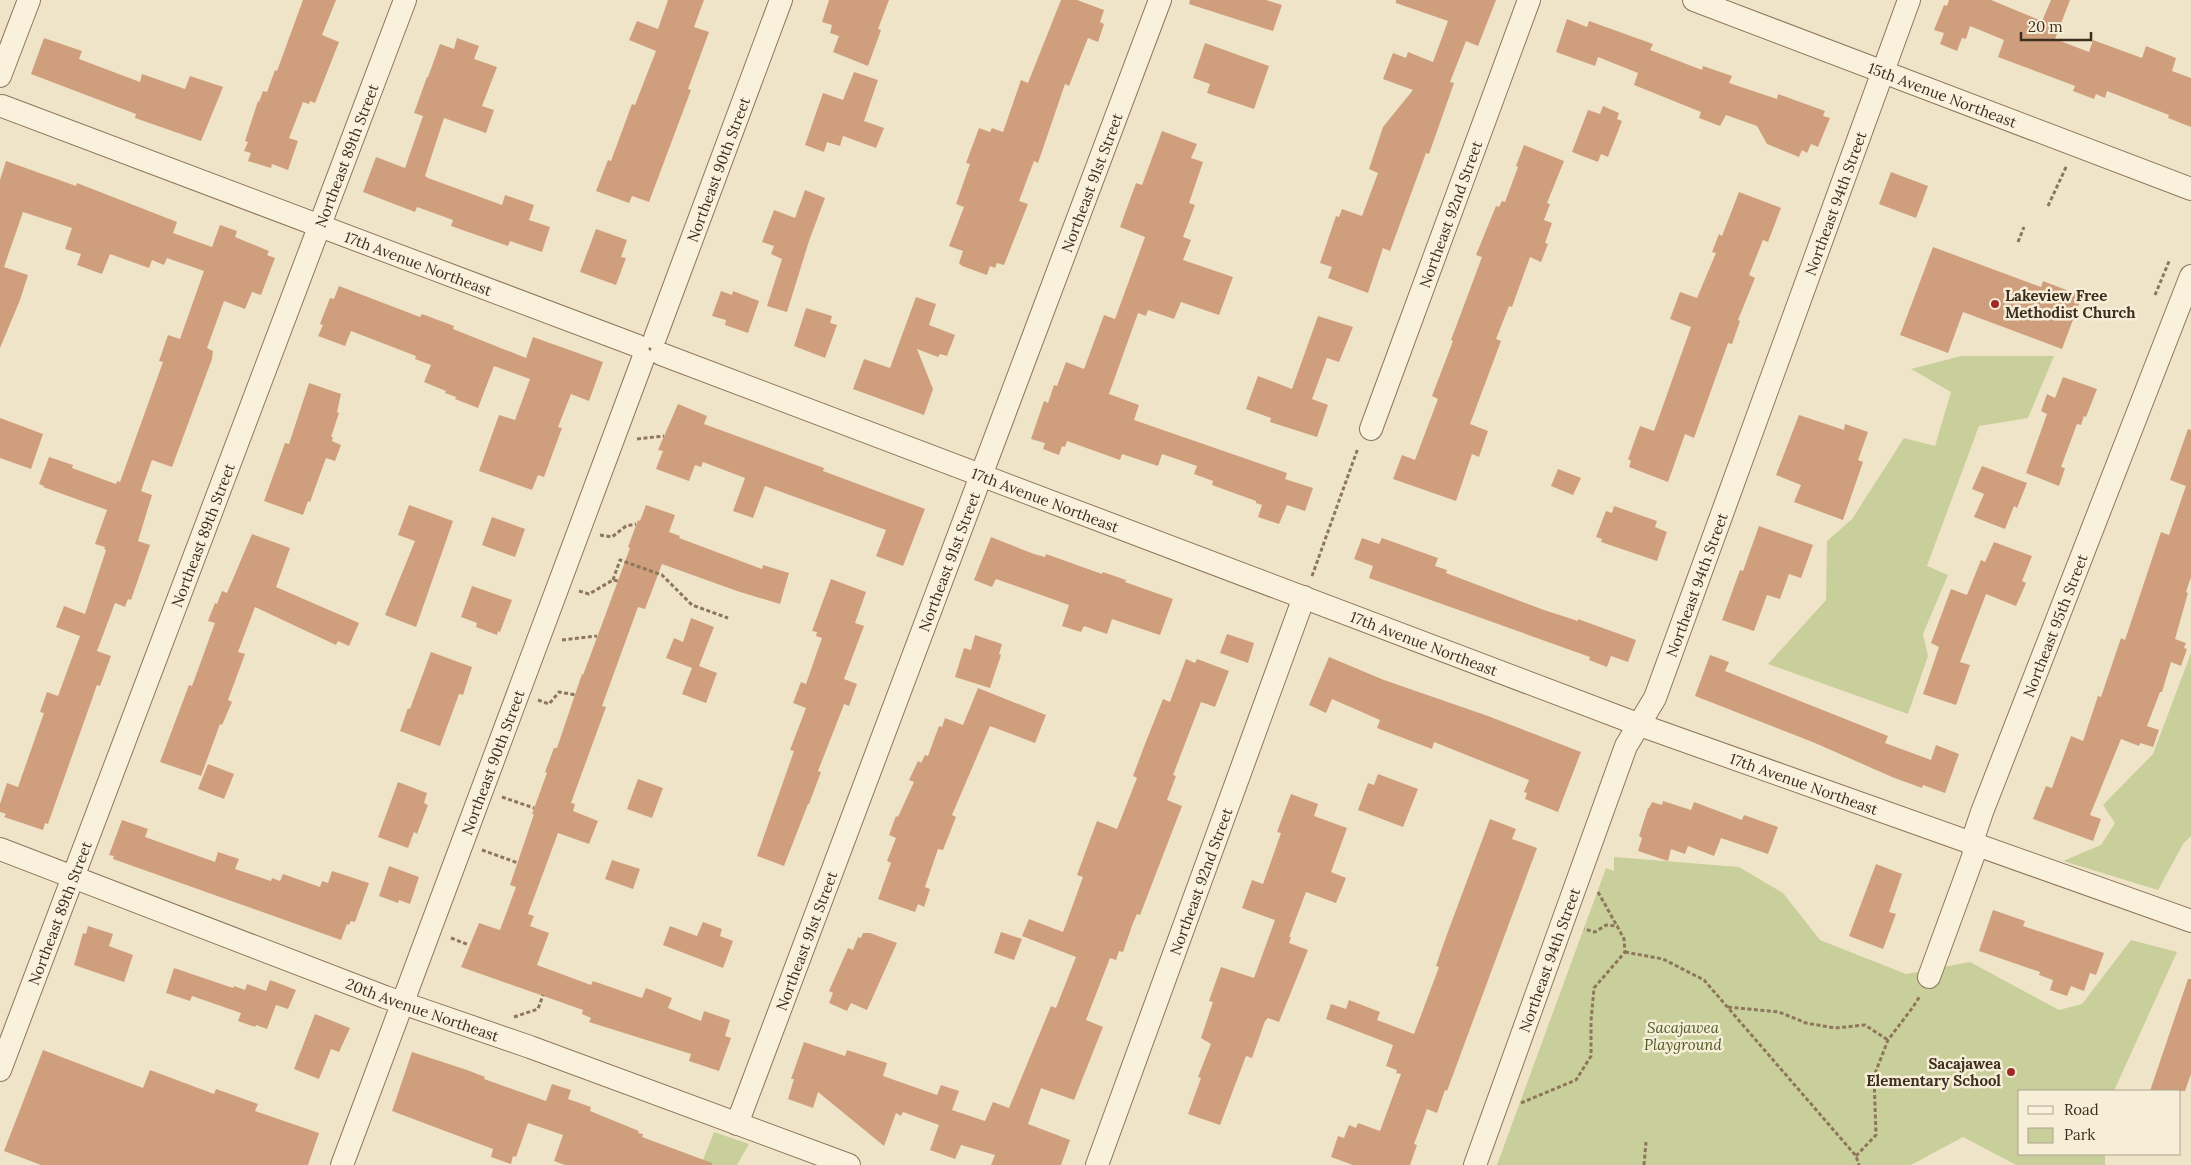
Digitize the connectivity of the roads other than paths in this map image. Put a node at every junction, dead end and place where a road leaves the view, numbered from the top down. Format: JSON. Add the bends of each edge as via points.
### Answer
{"nodes":[{"id":1,"x":29,"y":0,"type":"edge"},
{"id":2,"x":405,"y":0,"type":"edge"},
{"id":3,"x":781,"y":0,"type":"edge"},
{"id":4,"x":1160,"y":0,"type":"edge"},
{"id":5,"x":1530,"y":0,"type":"edge"},
{"id":6,"x":1694,"y":0,"type":"edge"},
{"id":7,"x":1909,"y":0,"type":"edge"},
{"id":8,"x":1883,"y":71,"type":"junction"},
{"id":9,"x":0,"y":76,"type":"edge"},
{"id":10,"x":1,"y":102,"type":"edge"},
{"id":11,"x":2191,"y":189,"type":"edge"},
{"id":12,"x":320,"y":225,"type":"junction"},
{"id":13,"x":2191,"y":276,"type":"edge"},
{"id":14,"x":649,"y":349,"type":"junction"},
{"id":15,"x":1371,"y":430,"type":"dead end"},
{"id":16,"x":980,"y":476,"type":"junction"},
{"id":17,"x":1308,"y":588,"type":"junction"},
{"id":18,"x":1640,"y":726,"type":"junction"},
{"id":19,"x":1972,"y":842,"type":"junction"},
{"id":20,"x":0,"y":849,"type":"edge"},
{"id":21,"x":73,"y":876,"type":"junction"},
{"id":22,"x":2191,"y":921,"type":"edge"},
{"id":23,"x":1929,"y":977,"type":"road end"},
{"id":24,"x":402,"y":1003,"type":"junction"},
{"id":25,"x":0,"y":1070,"type":"edge"},
{"id":26,"x":737,"y":1124,"type":"junction"},
{"id":27,"x":342,"y":1165,"type":"edge"},
{"id":28,"x":849,"y":1165,"type":"edge"},
{"id":29,"x":1097,"y":1165,"type":"edge"},
{"id":30,"x":1475,"y":1165,"type":"edge"}],
"edges":[{"from":1,"to":9,"type":"street"},
{"from":2,"to":12,"type":"street","name":"Northeast 89th Street"},
{"from":3,"to":14,"type":"street","name":"Northeast 90th Street"},
{"from":4,"to":16,"type":"street","name":"Northeast 91st Street"},
{"from":5,"to":15,"type":"street","name":"Northeast 92nd Street"},
{"from":6,"to":8,"type":"street","name":"15th Avenue Northeast"},
{"from":7,"to":8,"type":"street","name":"Northeast 94th Street"},
{"from":8,"to":11,"type":"street","name":"15th Avenue Northeast"},
{"from":8,"to":18,"type":"street","name":"Northeast 94th Street","via":[[1655,698]]},
{"from":10,"to":12,"type":"street","name":"17th Avenue Northeast"},
{"from":12,"to":14,"type":"street","name":"17th Avenue Northeast"},
{"from":12,"to":21,"type":"street","name":"Northeast 89th Street"},
{"from":13,"to":19,"type":"street","name":"Northeast 95th Street"},
{"from":14,"to":16,"type":"street","name":"17th Avenue Northeast"},
{"from":14,"to":24,"type":"street","name":"Northeast 90th Street"},
{"from":16,"to":17,"type":"street","name":"17th Avenue Northeast"},
{"from":16,"to":26,"type":"street","name":"Northeast 91st Street"},
{"from":17,"to":18,"type":"street","name":"17th Avenue Northeast"},
{"from":17,"to":29,"type":"street","name":"Northeast 92nd Street"},
{"from":18,"to":19,"type":"street","name":"17th Avenue Northeast","via":[[1950,837]]},
{"from":18,"to":30,"type":"street","name":"Northeast 94th Street","via":[[1626,746]]},
{"from":19,"to":22,"type":"street","name":"17th Avenue Northeast"},
{"from":19,"to":23,"type":"street","name":"Northeast 95th Street","via":[[1974,854]]},
{"from":20,"to":21,"type":"street","name":"20th Avenue Northeast"},
{"from":21,"to":24,"type":"street","name":"20th Avenue Northeast"},
{"from":21,"to":25,"type":"street","name":"Northeast 89th Street"},
{"from":24,"to":26,"type":"street","name":"20th Avenue Northeast"},
{"from":24,"to":27,"type":"street","name":"Northeast 90th Street"},
{"from":26,"to":28,"type":"street","name":"20th Avenue Northeast"}]}
